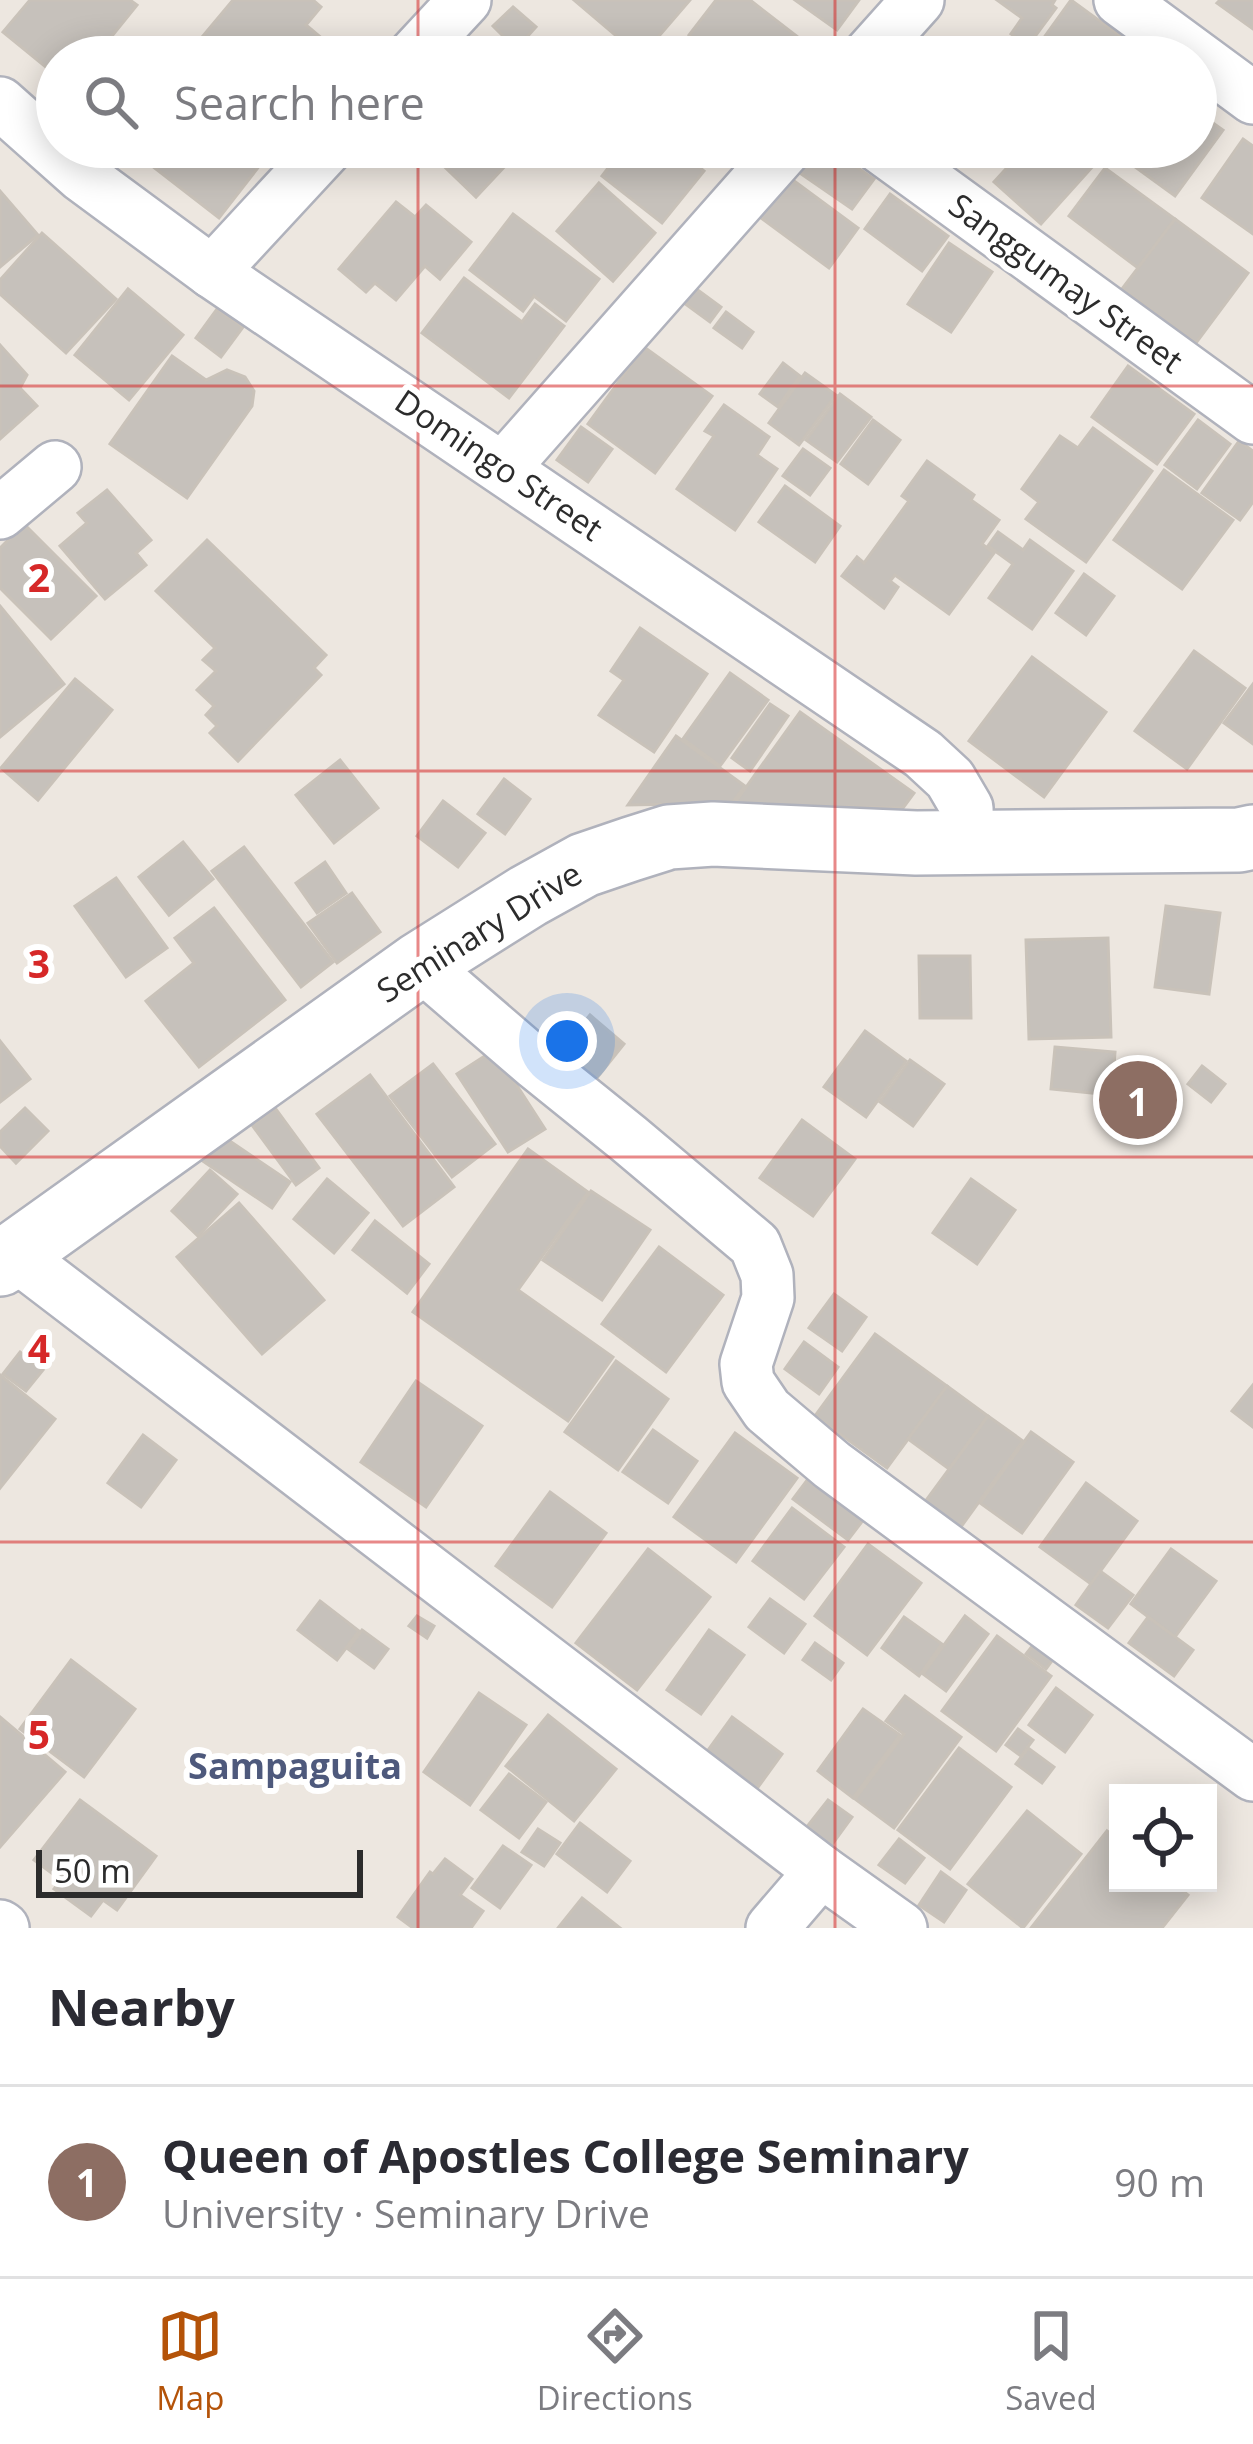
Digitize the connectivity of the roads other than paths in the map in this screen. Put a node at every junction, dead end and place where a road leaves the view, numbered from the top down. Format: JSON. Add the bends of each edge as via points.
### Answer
{"nodes":[{"id":1,"x":465,"y":0,"type":"edge"},
{"id":2,"x":918,"y":0,"type":"edge"},
{"id":3,"x":1120,"y":0,"type":"edge"},
{"id":4,"x":432,"y":36,"type":"edge"},
{"id":5,"x":886,"y":36,"type":"edge"},
{"id":6,"x":1169,"y":36,"type":"edge"},
{"id":7,"x":1217,"y":71,"type":"edge"},
{"id":8,"x":1253,"y":98,"type":"edge"},
{"id":9,"x":0,"y":103,"type":"edge"},
{"id":10,"x":36,"y":135,"type":"edge"},
{"id":11,"x":73,"y":168,"type":"edge"},
{"id":12,"x":309,"y":168,"type":"edge"},
{"id":13,"x":768,"y":168,"type":"edge"},
{"id":14,"x":909,"y":168,"type":"edge"},
{"id":15,"x":212,"y":272,"type":"junction"},
{"id":16,"x":1253,"y":418,"type":"edge"},
{"id":17,"x":55,"y":466,"type":"dead end"},
{"id":18,"x":504,"y":467,"type":"junction"},
{"id":19,"x":0,"y":513,"type":"edge"},
{"id":20,"x":1253,"y":837,"type":"edge"},
{"id":21,"x":968,"y":842,"type":"junction"},
{"id":22,"x":420,"y":964,"type":"junction"},
{"id":23,"x":7,"y":1259,"type":"edge"},
{"id":24,"x":1253,"y":1775,"type":"edge"},
{"id":25,"x":821,"y":1870,"type":"junction"},
{"id":26,"x":772,"y":1928,"type":"edge"},
{"id":27,"x":901,"y":1928,"type":"edge"}],
"edges":[{"from":1,"to":4,"type":"street"},
{"from":2,"to":5,"type":"street"},
{"from":3,"to":6,"type":"street"},
{"from":7,"to":8,"type":"street"},
{"from":9,"to":10,"type":"street","name":"Domingo Street"},
{"from":11,"to":15,"type":"street","name":"Domingo Street"},
{"from":12,"to":15,"type":"street"},
{"from":13,"to":18,"type":"street"},
{"from":14,"to":16,"type":"street","name":"Sanggumay Street"},
{"from":15,"to":18,"type":"street","name":"Domingo Street"},
{"from":17,"to":19,"type":"street"},
{"from":18,"to":21,"type":"street","name":"Domingo Street","via":[[922,754],[967,808]]},
{"from":20,"to":21,"type":"street","name":"Seminary Drive"},
{"from":21,"to":22,"type":"street","name":"Seminary Drive","via":[[669,837],[584,865]]},
{"from":22,"to":23,"type":"street","name":"Seminary Drive"},
{"from":22,"to":24,"type":"street","via":[[755,1245],[768,1298],[746,1364],[767,1410]]},
{"from":23,"to":25,"type":"street"},
{"from":25,"to":26,"type":"street"},
{"from":25,"to":27,"type":"street"}]}
